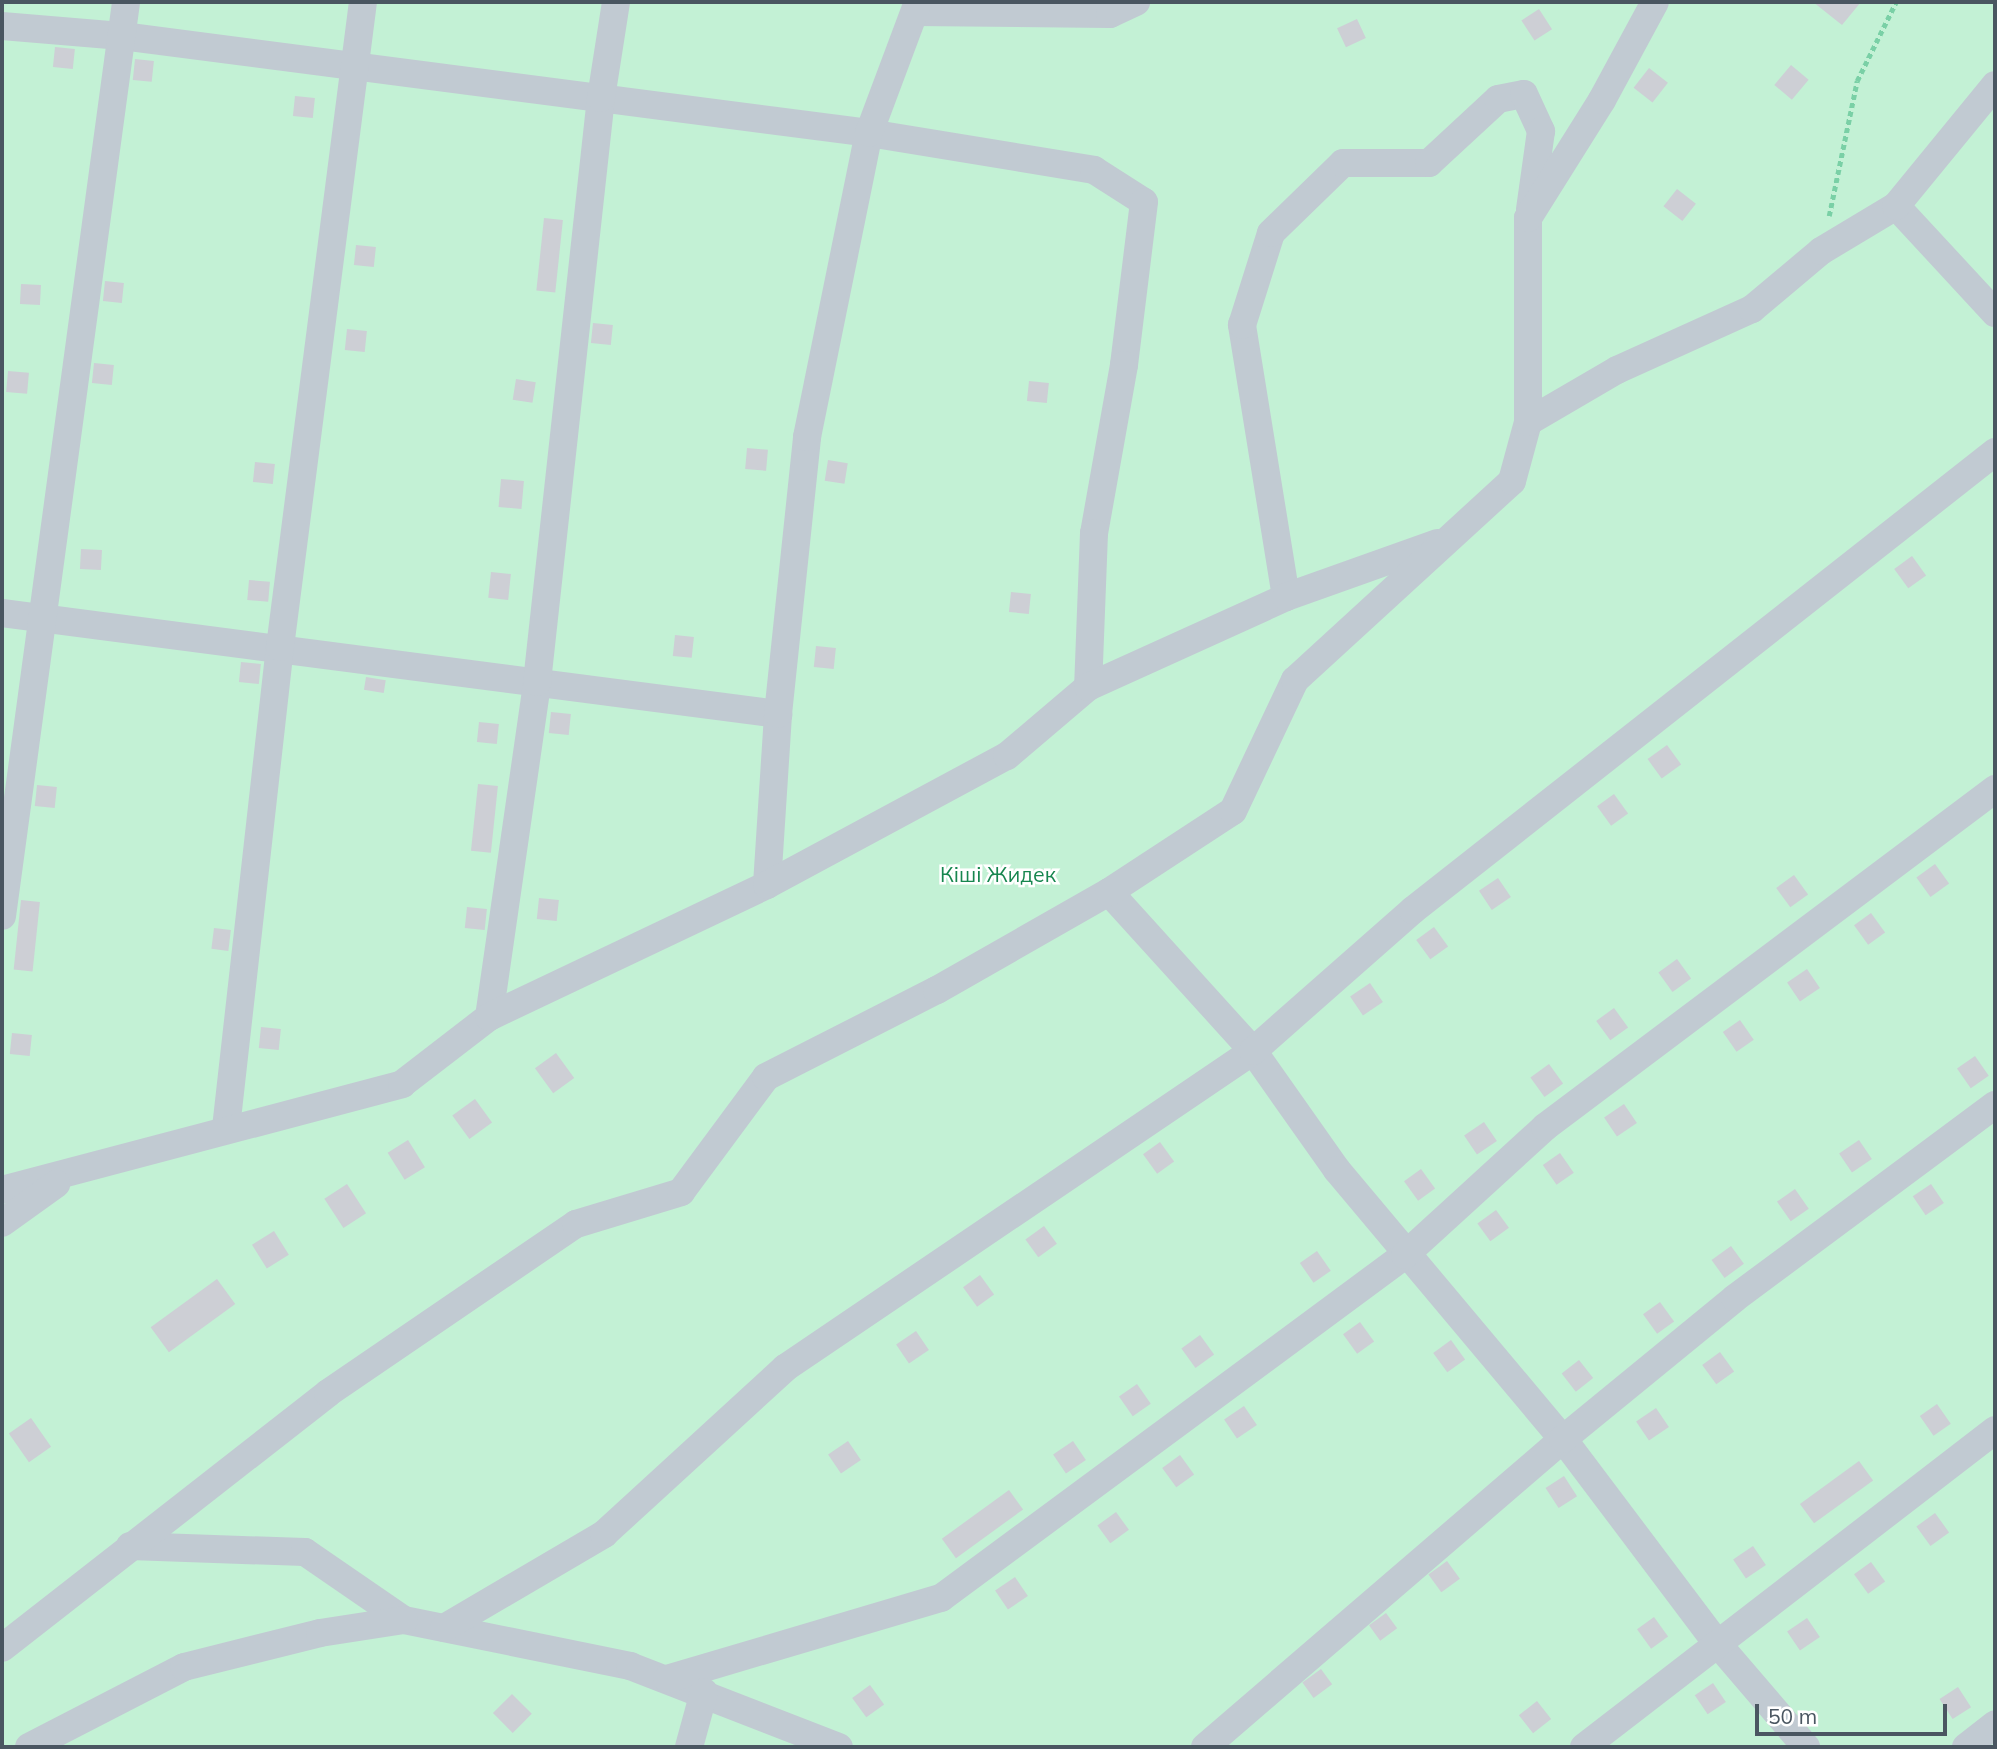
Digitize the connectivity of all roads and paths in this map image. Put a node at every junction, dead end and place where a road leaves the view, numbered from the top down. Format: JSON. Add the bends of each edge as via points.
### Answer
{"nodes":[{"id":1,"x":126,"y":2,"type":"edge"},
{"id":2,"x":363,"y":2,"type":"edge"},
{"id":3,"x":616,"y":2,"type":"edge"},
{"id":4,"x":1136,"y":2,"type":"edge"},
{"id":5,"x":1656,"y":2,"type":"edge"},
{"id":6,"x":1896,"y":2,"type":"edge"},
{"id":7,"x":917,"y":7,"type":"edge"},
{"id":8,"x":2,"y":26,"type":"edge"},
{"id":9,"x":122,"y":36,"type":"junction"},
{"id":10,"x":354,"y":66,"type":"junction"},
{"id":11,"x":1995,"y":85,"type":"edge"},
{"id":12,"x":601,"y":98,"type":"junction"},
{"id":13,"x":870,"y":133,"type":"junction"},
{"id":14,"x":1896,"y":206,"type":"junction"},
{"id":15,"x":1528,"y":218,"type":"junction"},
{"id":16,"x":1821,"y":251,"type":"junction"},
{"id":17,"x":1995,"y":313,"type":"edge"},
{"id":18,"x":1528,"y":422,"type":"junction"},
{"id":19,"x":1995,"y":452,"type":"edge"},
{"id":20,"x":1453,"y":537,"type":"junction"},
{"id":21,"x":1286,"y":597,"type":"junction"},
{"id":22,"x":2,"y":613,"type":"edge"},
{"id":23,"x":46,"y":616,"type":"junction"},
{"id":24,"x":280,"y":647,"type":"junction"},
{"id":25,"x":537,"y":682,"type":"junction"},
{"id":26,"x":1088,"y":687,"type":"junction"},
{"id":27,"x":778,"y":714,"type":"junction"},
{"id":28,"x":1995,"y":789,"type":"edge"},
{"id":29,"x":767,"y":885,"type":"junction"},
{"id":30,"x":1108,"y":892,"type":"junction"},
{"id":31,"x":2,"y":916,"type":"edge"},
{"id":32,"x":489,"y":1017,"type":"junction"},
{"id":33,"x":1253,"y":1051,"type":"junction"},
{"id":34,"x":1995,"y":1105,"type":"edge"},
{"id":35,"x":226,"y":1128,"type":"junction"},
{"id":36,"x":69,"y":1175,"type":"junction"},
{"id":37,"x":2,"y":1190,"type":"edge"},
{"id":38,"x":2,"y":1223,"type":"edge"},
{"id":39,"x":1405,"y":1255,"type":"junction"},
{"id":40,"x":1995,"y":1430,"type":"edge"},
{"id":41,"x":1563,"y":1439,"type":"junction"},
{"id":42,"x":130,"y":1546,"type":"junction"},
{"id":43,"x":404,"y":1620,"type":"junction"},
{"id":44,"x":444,"y":1628,"type":"junction"},
{"id":45,"x":1717,"y":1643,"type":"junction"},
{"id":46,"x":2,"y":1648,"type":"edge"},
{"id":47,"x":667,"y":1679,"type":"junction"},
{"id":48,"x":704,"y":1692,"type":"junction"},
{"id":49,"x":1995,"y":1724,"type":"edge"},
{"id":50,"x":29,"y":1747,"type":"edge"},
{"id":51,"x":689,"y":1747,"type":"edge"},
{"id":52,"x":839,"y":1747,"type":"edge"},
{"id":53,"x":1205,"y":1747,"type":"edge"},
{"id":54,"x":1584,"y":1747,"type":"edge"},
{"id":55,"x":1806,"y":1747,"type":"edge"},
{"id":56,"x":1966,"y":1747,"type":"edge"}],
"edges":[{"from":1,"to":9,"type":"street"},
{"from":2,"to":10,"type":"street"},
{"from":3,"to":12,"type":"street"},
{"from":4,"to":7,"type":"street","via":[[1110,13]]},
{"from":5,"to":15,"type":"street","via":[[1602,100]]},
{"from":6,"to":16,"type":"path","via":[[1857,81]]},
{"from":7,"to":13,"type":"street"},
{"from":8,"to":9,"type":"street"},
{"from":9,"to":10,"type":"street"},
{"from":9,"to":23,"type":"street"},
{"from":10,"to":12,"type":"street"},
{"from":10,"to":24,"type":"street"},
{"from":11,"to":14,"type":"street"},
{"from":12,"to":13,"type":"street"},
{"from":12,"to":25,"type":"street"},
{"from":13,"to":26,"type":"street","via":[[1094,170],[1144,202],[1124,365],[1094,533]]},
{"from":13,"to":27,"type":"street","via":[[807,437]]},
{"from":14,"to":16,"type":"street"},
{"from":14,"to":17,"type":"street"},
{"from":15,"to":18,"type":"street"},
{"from":15,"to":21,"type":"street","via":[[1541,131],[1524,94],[1498,99],[1429,163],[1343,163],[1271,233],[1241,325]]},
{"from":16,"to":18,"type":"street","via":[[1752,309],[1617,370]]},
{"from":18,"to":20,"type":"street","via":[[1512,481]]},
{"from":19,"to":33,"type":"street","via":[[1413,910]]},
{"from":20,"to":21,"type":"street"},
{"from":20,"to":30,"type":"street","via":[[1295,680],[1233,810]]},
{"from":21,"to":26,"type":"street"},
{"from":22,"to":23,"type":"street"},
{"from":23,"to":24,"type":"street"},
{"from":23,"to":31,"type":"street"},
{"from":24,"to":25,"type":"street"},
{"from":24,"to":35,"type":"street"},
{"from":25,"to":27,"type":"street"},
{"from":25,"to":32,"type":"street"},
{"from":26,"to":29,"type":"street","via":[[1007,756]]},
{"from":27,"to":29,"type":"street"},
{"from":28,"to":39,"type":"street","via":[[1545,1127]]},
{"from":29,"to":32,"type":"street"},
{"from":30,"to":33,"type":"street"},
{"from":30,"to":42,"type":"street","via":[[937,990],[766,1077],[681,1192],[576,1224],[328,1393]]},
{"from":32,"to":35,"type":"street","via":[[402,1084]]},
{"from":33,"to":39,"type":"street","via":[[1337,1170]]},
{"from":33,"to":44,"type":"street","via":[[785,1368],[604,1534]]},
{"from":34,"to":41,"type":"street","via":[[1735,1298]]},
{"from":35,"to":36,"type":"street"},
{"from":36,"to":37,"type":"street"},
{"from":36,"to":38,"type":"street"},
{"from":39,"to":41,"type":"street"},
{"from":39,"to":47,"type":"street","via":[[941,1598]]},
{"from":40,"to":45,"type":"street"},
{"from":41,"to":45,"type":"street"},
{"from":41,"to":53,"type":"street"},
{"from":42,"to":43,"type":"street","via":[[305,1552]]},
{"from":42,"to":46,"type":"street"},
{"from":43,"to":44,"type":"street"},
{"from":43,"to":50,"type":"street","via":[[320,1633],[184,1667]]},
{"from":44,"to":47,"type":"street","via":[[631,1666]]},
{"from":45,"to":54,"type":"street"},
{"from":45,"to":55,"type":"street"},
{"from":47,"to":48,"type":"street"},
{"from":48,"to":51,"type":"street"},
{"from":48,"to":52,"type":"street"},
{"from":49,"to":56,"type":"street"}]}
